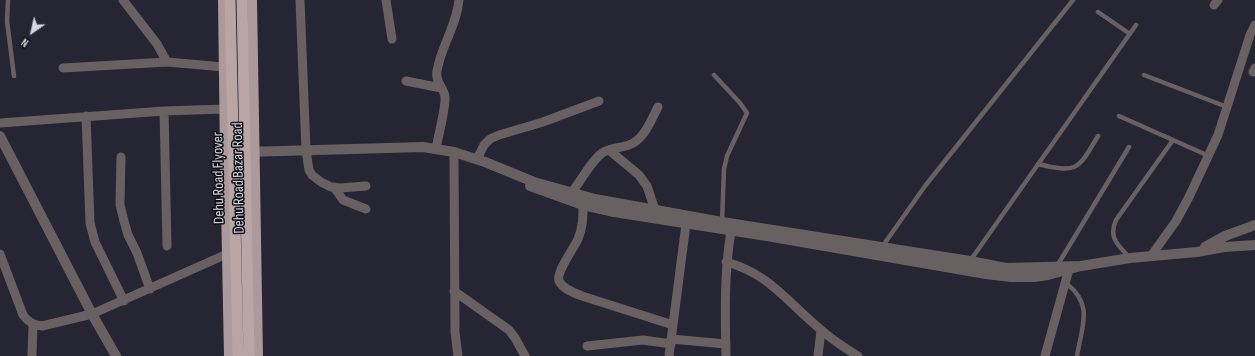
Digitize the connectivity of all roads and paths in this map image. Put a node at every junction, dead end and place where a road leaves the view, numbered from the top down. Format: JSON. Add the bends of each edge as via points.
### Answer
{"nodes":[{"id":1,"x":8,"y":0,"type":"edge"},
{"id":2,"x":123,"y":0,"type":"edge"},
{"id":3,"x":223,"y":0,"type":"edge"},
{"id":4,"x":230,"y":0,"type":"edge"},
{"id":5,"x":242,"y":0,"type":"edge"},
{"id":6,"x":252,"y":0,"type":"edge"},
{"id":7,"x":300,"y":0,"type":"edge"},
{"id":8,"x":386,"y":0,"type":"edge"},
{"id":9,"x":459,"y":0,"type":"edge"},
{"id":10,"x":1073,"y":0,"type":"edge"},
{"id":11,"x":1098,"y":12,"type":"dead end"},
{"id":12,"x":1136,"y":25,"type":"dead end"},
{"id":13,"x":1255,"y":25,"type":"edge"},
{"id":14,"x":1130,"y":34,"type":"junction"},
{"id":15,"x":392,"y":39,"type":"dead end"},
{"id":16,"x":167,"y":62,"type":"junction"},
{"id":17,"x":224,"y":66,"type":"junction"},
{"id":18,"x":63,"y":68,"type":"dead end"},
{"id":19,"x":714,"y":75,"type":"dead end"},
{"id":20,"x":1144,"y":75,"type":"dead end"},
{"id":21,"x":14,"y":76,"type":"dead end"},
{"id":22,"x":406,"y":81,"type":"dead end"},
{"id":23,"x":441,"y":88,"type":"junction"},
{"id":24,"x":599,"y":101,"type":"dead end"},
{"id":25,"x":658,"y":107,"type":"dead end"},
{"id":26,"x":1227,"y":107,"type":"junction"},
{"id":27,"x":224,"y":109,"type":"junction"},
{"id":28,"x":164,"y":111,"type":"junction"},
{"id":29,"x":86,"y":116,"type":"junction"},
{"id":30,"x":1119,"y":116,"type":"dead end"},
{"id":31,"x":0,"y":123,"type":"edge"},
{"id":32,"x":0,"y":136,"type":"edge"},
{"id":33,"x":1098,"y":136,"type":"dead end"},
{"id":34,"x":1173,"y":140,"type":"junction"},
{"id":35,"x":423,"y":147,"type":"junction"},
{"id":36,"x":1129,"y":147,"type":"dead end"},
{"id":37,"x":436,"y":149,"type":"junction"},
{"id":38,"x":306,"y":150,"type":"junction"},
{"id":39,"x":609,"y":150,"type":"junction"},
{"id":40,"x":254,"y":152,"type":"junction"},
{"id":41,"x":225,"y":154,"type":"junction"},
{"id":42,"x":121,"y":156,"type":"dead end"},
{"id":43,"x":454,"y":156,"type":"junction"},
{"id":44,"x":1209,"y":156,"type":"junction"},
{"id":45,"x":477,"y":159,"type":"junction"},
{"id":46,"x":1038,"y":164,"type":"junction"},
{"id":47,"x":366,"y":186,"type":"dead end"},
{"id":48,"x":334,"y":187,"type":"junction"},
{"id":49,"x":572,"y":192,"type":"junction"},
{"id":50,"x":583,"y":205,"type":"junction"},
{"id":51,"x":366,"y":209,"type":"dead end"},
{"id":52,"x":655,"y":210,"type":"junction"},
{"id":53,"x":722,"y":222,"type":"junction"},
{"id":54,"x":686,"y":224,"type":"junction"},
{"id":55,"x":1255,"y":225,"type":"edge"},
{"id":56,"x":730,"y":231,"type":"junction"},
{"id":57,"x":1255,"y":245,"type":"edge"},
{"id":58,"x":167,"y":246,"type":"dead end"},
{"id":59,"x":844,"y":246,"type":"junction"},
{"id":60,"x":882,"y":247,"type":"junction"},
{"id":61,"x":1255,"y":250,"type":"edge"},
{"id":62,"x":1197,"y":252,"type":"junction"},
{"id":63,"x":0,"y":254,"type":"edge"},
{"id":64,"x":227,"y":254,"type":"junction"},
{"id":65,"x":1151,"y":256,"type":"junction"},
{"id":66,"x":1130,"y":258,"type":"junction"},
{"id":67,"x":970,"y":261,"type":"junction"},
{"id":68,"x":726,"y":262,"type":"junction"},
{"id":69,"x":1057,"y":266,"type":"junction"},
{"id":70,"x":1081,"y":266,"type":"junction"},
{"id":71,"x":1070,"y":269,"type":"junction"},
{"id":72,"x":1066,"y":283,"type":"junction"},
{"id":73,"x":150,"y":289,"type":"junction"},
{"id":74,"x":454,"y":291,"type":"junction"},
{"id":75,"x":124,"y":301,"type":"junction"},
{"id":76,"x":92,"y":314,"type":"junction"},
{"id":77,"x":34,"y":325,"type":"junction"},
{"id":78,"x":673,"y":325,"type":"junction"},
{"id":79,"x":821,"y":330,"type":"junction"},
{"id":80,"x":671,"y":342,"type":"junction"},
{"id":81,"x":726,"y":344,"type":"junction"},
{"id":82,"x":587,"y":346,"type":"dead end"},
{"id":83,"x":32,"y":356,"type":"edge"},
{"id":84,"x":115,"y":356,"type":"edge"},
{"id":85,"x":229,"y":356,"type":"edge"},
{"id":86,"x":238,"y":356,"type":"edge"},
{"id":87,"x":249,"y":356,"type":"edge"},
{"id":88,"x":258,"y":356,"type":"edge"},
{"id":89,"x":458,"y":356,"type":"edge"},
{"id":90,"x":525,"y":356,"type":"edge"},
{"id":91,"x":669,"y":356,"type":"edge"},
{"id":92,"x":726,"y":356,"type":"edge"},
{"id":93,"x":818,"y":356,"type":"edge"},
{"id":94,"x":858,"y":356,"type":"edge"},
{"id":95,"x":1046,"y":356,"type":"edge"},
{"id":96,"x":1077,"y":356,"type":"edge"}],
"edges":[{"from":1,"to":21,"type":"lane","via":[[7,21]]},
{"from":2,"to":16,"type":"street"},
{"from":3,"to":17,"type":"main road","name":"Dehu Road Bazar Road"},
{"from":4,"to":86,"type":"highway","name":"Dehu Road Flyover","bridge":true},
{"from":5,"to":87,"type":"highway","name":"Dehu Road Flyover","bridge":true},
{"from":6,"to":40,"type":"main road","name":"Dehu Road Bazar Road"},
{"from":7,"to":38,"type":"street"},
{"from":8,"to":15,"type":"street"},
{"from":9,"to":23,"type":"street","via":[[436,74]]},
{"from":10,"to":60,"type":"lane","via":[[925,186]]},
{"from":11,"to":14,"type":"lane"},
{"from":12,"to":14,"type":"lane"},
{"from":13,"to":26,"type":"street"},
{"from":14,"to":46,"type":"lane"},
{"from":16,"to":17,"type":"street"},
{"from":16,"to":18,"type":"street"},
{"from":17,"to":27,"type":"main road","name":"Dehu Road Bazar Road"},
{"from":19,"to":53,"type":"lane","via":[[747,113],[727,156],[724,169]]},
{"from":20,"to":26,"type":"lane"},
{"from":22,"to":23,"type":"street"},
{"from":23,"to":37,"type":"street","via":[[445,101]]},
{"from":24,"to":45,"type":"street","via":[[490,139]]},
{"from":25,"to":39,"type":"street","via":[[640,139],[628,146]]},
{"from":26,"to":44,"type":"street"},
{"from":27,"to":28,"type":"street"},
{"from":27,"to":41,"type":"main road","name":"Dehu Road Bazar Road"},
{"from":28,"to":29,"type":"street"},
{"from":28,"to":58,"type":"street"},
{"from":29,"to":31,"type":"street"},
{"from":29,"to":75,"type":"street","via":[[90,223],[95,242]]},
{"from":30,"to":34,"type":"lane"},
{"from":32,"to":76,"type":"street"},
{"from":33,"to":46,"type":"lane","via":[[1081,164],[1075,168]]},
{"from":34,"to":44,"type":"lane"},
{"from":34,"to":66,"type":"lane","via":[[1112,228],[1115,240]]},
{"from":35,"to":37,"type":"street"},
{"from":35,"to":38,"type":"street"},
{"from":35,"to":43,"type":"street"},
{"from":36,"to":69,"type":"lane"},
{"from":37,"to":45,"type":"street"},
{"from":38,"to":40,"type":"street"},
{"from":38,"to":48,"type":"street","via":[[312,175]]},
{"from":39,"to":49,"type":"street","via":[[596,160]]},
{"from":39,"to":52,"type":"street","via":[[639,175],[647,186]]},
{"from":40,"to":41,"type":"street"},
{"from":40,"to":88,"type":"main road","name":"Dehu Road Bazar Road"},
{"from":41,"to":64,"type":"main road","name":"Dehu Road Bazar Road"},
{"from":42,"to":73,"type":"street","via":[[120,205],[128,235]]},
{"from":43,"to":50,"type":"street"},
{"from":43,"to":74,"type":"street"},
{"from":44,"to":65,"type":"street","via":[[1179,215]]},
{"from":45,"to":49,"type":"street","via":[[534,182]]},
{"from":46,"to":67,"type":"lane"},
{"from":47,"to":48,"type":"street"},
{"from":48,"to":51,"type":"street","via":[[343,200]]},
{"from":49,"to":52,"type":"street"},
{"from":50,"to":54,"type":"street"},
{"from":50,"to":78,"type":"street","via":[[582,229],[559,272],[558,279],[561,284],[582,296]]},
{"from":52,"to":53,"type":"street"},
{"from":53,"to":59,"type":"street"},
{"from":54,"to":56,"type":"street"},
{"from":54,"to":78,"type":"street"},
{"from":55,"to":62,"type":"street","via":[[1224,236]]},
{"from":56,"to":59,"type":"street"},
{"from":56,"to":68,"type":"street"},
{"from":57,"to":62,"type":"street"},
{"from":59,"to":60,"type":"street"},
{"from":59,"to":71,"type":"street","via":[[1011,277],[1048,275]]},
{"from":60,"to":67,"type":"street"},
{"from":61,"to":62,"type":"street","via":[[1214,255]]},
{"from":62,"to":65,"type":"street"},
{"from":63,"to":77,"type":"street","via":[[23,315]]},
{"from":64,"to":73,"type":"street"},
{"from":64,"to":85,"type":"main road","name":"Dehu Road Bazar Road"},
{"from":65,"to":66,"type":"street"},
{"from":66,"to":70,"type":"street"},
{"from":67,"to":69,"type":"street","via":[[1006,268]]},
{"from":68,"to":79,"type":"street","via":[[741,266],[760,276],[784,294]]},
{"from":68,"to":81,"type":"street"},
{"from":69,"to":70,"type":"street"},
{"from":70,"to":71,"type":"street"},
{"from":71,"to":72,"type":"street"},
{"from":72,"to":95,"type":"street"},
{"from":72,"to":96,"type":"lane","via":[[1075,290],[1085,311]]},
{"from":73,"to":75,"type":"street"},
{"from":74,"to":89,"type":"street"},
{"from":74,"to":90,"type":"street","via":[[509,330]]},
{"from":75,"to":76,"type":"street"},
{"from":76,"to":77,"type":"street","via":[[42,326]]},
{"from":76,"to":84,"type":"street"},
{"from":77,"to":83,"type":"street"},
{"from":78,"to":80,"type":"street"},
{"from":79,"to":93,"type":"street"},
{"from":79,"to":94,"type":"street"},
{"from":80,"to":81,"type":"street"},
{"from":80,"to":82,"type":"street","via":[[643,340]]},
{"from":80,"to":91,"type":"street"},
{"from":81,"to":92,"type":"street"}]}
